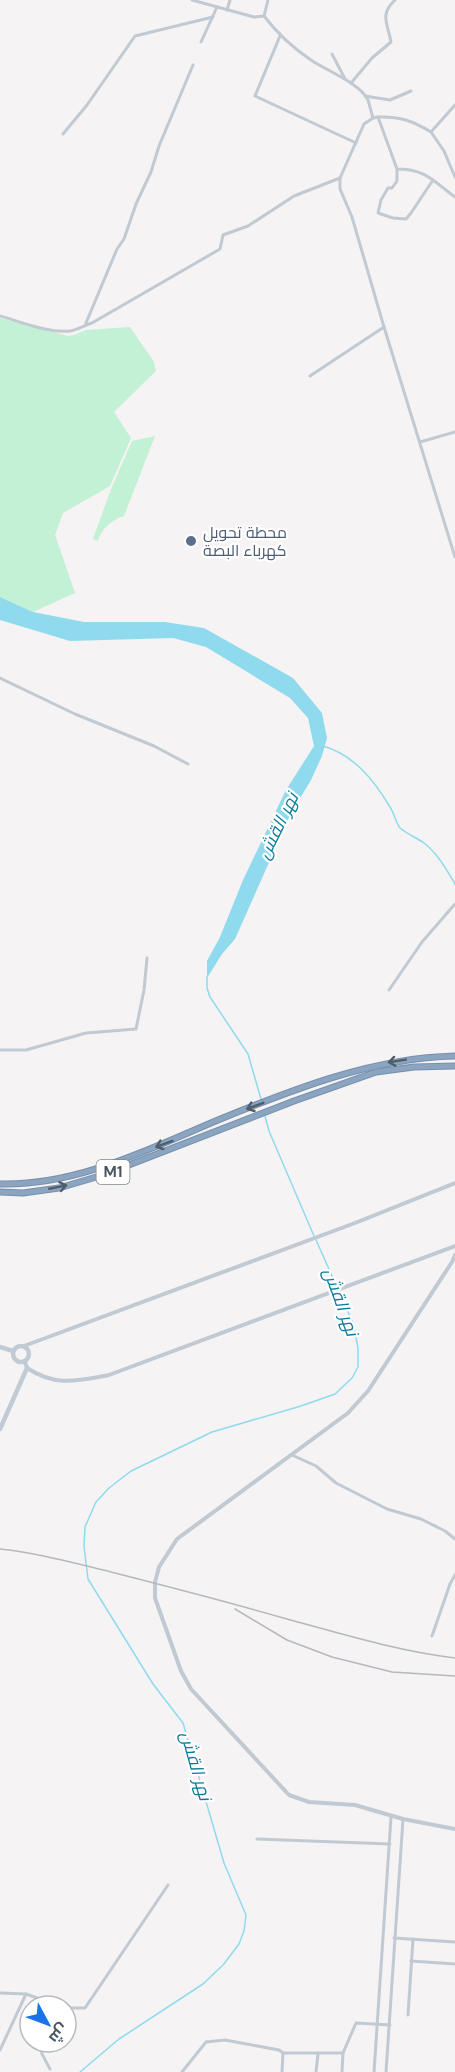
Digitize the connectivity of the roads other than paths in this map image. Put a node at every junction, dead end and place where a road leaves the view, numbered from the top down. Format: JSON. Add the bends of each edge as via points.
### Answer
{"nodes":[{"id":1,"x":192,"y":0,"type":"edge"},
{"id":2,"x":230,"y":0,"type":"edge"},
{"id":3,"x":268,"y":0,"type":"edge"},
{"id":4,"x":395,"y":0,"type":"edge"},
{"id":5,"x":218,"y":7,"type":"junction"},
{"id":6,"x":227,"y":10,"type":"junction"},
{"id":7,"x":264,"y":16,"type":"junction"},
{"id":8,"x":213,"y":17,"type":"junction"},
{"id":9,"x":280,"y":36,"type":"junction"},
{"id":10,"x":201,"y":42,"type":"dead end"},
{"id":11,"x":332,"y":54,"type":"dead end"},
{"id":12,"x":193,"y":65,"type":"dead end"},
{"id":13,"x":346,"y":80,"type":"junction"},
{"id":14,"x":351,"y":83,"type":"junction"},
{"id":15,"x":411,"y":92,"type":"dead end"},
{"id":16,"x":365,"y":96,"type":"junction"},
{"id":17,"x":455,"y":105,"type":"edge"},
{"id":18,"x":378,"y":117,"type":"junction"},
{"id":19,"x":373,"y":118,"type":"junction"},
{"id":20,"x":431,"y":132,"type":"junction"},
{"id":21,"x":63,"y":134,"type":"dead end"},
{"id":22,"x":356,"y":143,"type":"junction"},
{"id":23,"x":398,"y":169,"type":"junction"},
{"id":24,"x":455,"y":177,"type":"edge"},
{"id":25,"x":340,"y":178,"type":"junction"},
{"id":26,"x":433,"y":180,"type":"junction"},
{"id":27,"x":455,"y":197,"type":"edge"},
{"id":28,"x":0,"y":316,"type":"edge"},
{"id":29,"x":86,"y":324,"type":"junction"},
{"id":30,"x":384,"y":327,"type":"junction"},
{"id":31,"x":310,"y":376,"type":"dead end"},
{"id":32,"x":455,"y":432,"type":"edge"},
{"id":33,"x":420,"y":442,"type":"junction"},
{"id":34,"x":455,"y":556,"type":"edge"},
{"id":35,"x":0,"y":678,"type":"edge"},
{"id":36,"x":188,"y":764,"type":"dead end"},
{"id":37,"x":455,"y":904,"type":"edge"},
{"id":38,"x":147,"y":958,"type":"dead end"},
{"id":39,"x":389,"y":990,"type":"dead end"},
{"id":40,"x":0,"y":1050,"type":"edge"},
{"id":41,"x":455,"y":1056,"type":"edge"},
{"id":42,"x":455,"y":1066,"type":"edge"},
{"id":43,"x":455,"y":1183,"type":"edge"},
{"id":44,"x":0,"y":1184,"type":"edge"},
{"id":45,"x":0,"y":1192,"type":"edge"},
{"id":46,"x":455,"y":1246,"type":"edge"},
{"id":47,"x":455,"y":1255,"type":"edge"},
{"id":48,"x":24,"y":1346,"type":"junction"},
{"id":49,"x":0,"y":1347,"type":"edge"},
{"id":50,"x":13,"y":1351,"type":"junction"},
{"id":51,"x":25,"y":1362,"type":"junction"},
{"id":52,"x":27,"y":1368,"type":"junction"},
{"id":53,"x":0,"y":1428,"type":"edge"},
{"id":54,"x":292,"y":1455,"type":"junction"},
{"id":55,"x":455,"y":1539,"type":"edge"},
{"id":56,"x":455,"y":1575,"type":"edge"},
{"id":57,"x":432,"y":1636,"type":"dead end"},
{"id":58,"x":391,"y":1817,"type":"junction"},
{"id":59,"x":403,"y":1820,"type":"junction"},
{"id":60,"x":455,"y":1829,"type":"edge"},
{"id":61,"x":257,"y":1839,"type":"dead end"},
{"id":62,"x":390,"y":1844,"type":"junction"},
{"id":63,"x":168,"y":1885,"type":"dead end"},
{"id":64,"x":394,"y":1938,"type":"junction"},
{"id":65,"x":413,"y":1939,"type":"junction"},
{"id":66,"x":455,"y":1942,"type":"edge"},
{"id":67,"x":411,"y":1961,"type":"junction"},
{"id":68,"x":455,"y":1964,"type":"edge"},
{"id":69,"x":0,"y":1993,"type":"edge"},
{"id":70,"x":26,"y":1994,"type":"edge"},
{"id":71,"x":78,"y":2008,"type":"edge"},
{"id":72,"x":18,"y":2011,"type":"edge"},
{"id":73,"x":408,"y":2015,"type":"dead end"},
{"id":74,"x":376,"y":2024,"type":"junction"},
{"id":75,"x":390,"y":2025,"type":"junction"},
{"id":76,"x":0,"y":2050,"type":"edge"},
{"id":77,"x":283,"y":2053,"type":"junction"},
{"id":78,"x":343,"y":2053,"type":"junction"},
{"id":79,"x":42,"y":2054,"type":"edge"},
{"id":80,"x":318,"y":2054,"type":"junction"},
{"id":81,"x":50,"y":2069,"type":"dead end"},
{"id":82,"x":182,"y":2072,"type":"edge"},
{"id":83,"x":282,"y":2072,"type":"edge"},
{"id":84,"x":316,"y":2072,"type":"edge"},
{"id":85,"x":342,"y":2072,"type":"edge"},
{"id":86,"x":374,"y":2072,"type":"edge"},
{"id":87,"x":386,"y":2072,"type":"edge"}],
"edges":[{"from":1,"to":5,"type":"street"},
{"from":2,"to":6,"type":"street"},
{"from":3,"to":7,"type":"street"},
{"from":4,"to":14,"type":"street","via":[[388,6],[385,18],[391,42]]},
{"from":5,"to":6,"type":"street"},
{"from":5,"to":8,"type":"street"},
{"from":6,"to":7,"type":"street"},
{"from":7,"to":9,"type":"street"},
{"from":8,"to":10,"type":"street"},
{"from":8,"to":21,"type":"street","via":[[135,36]]},
{"from":9,"to":13,"type":"street"},
{"from":9,"to":22,"type":"street","via":[[255,96]]},
{"from":11,"to":13,"type":"street"},
{"from":12,"to":29,"type":"street"},
{"from":13,"to":14,"type":"street"},
{"from":14,"to":16,"type":"street"},
{"from":15,"to":16,"type":"street","via":[[390,100]]},
{"from":16,"to":19,"type":"street"},
{"from":17,"to":20,"type":"street"},
{"from":18,"to":19,"type":"street"},
{"from":18,"to":20,"type":"street","via":[[413,121]]},
{"from":18,"to":23,"type":"street"},
{"from":19,"to":22,"type":"street","via":[[364,123]]},
{"from":20,"to":24,"type":"street"},
{"from":22,"to":25,"type":"street"},
{"from":23,"to":26,"type":"street","via":[[415,169]]},
{"from":23,"to":26,"type":"street","via":[[397,181],[381,200],[378,213],[383,216],[406,219]]},
{"from":25,"to":29,"type":"street","via":[[294,196],[248,226],[223,235],[220,249]]},
{"from":25,"to":30,"type":"street","via":[[340,189]]},
{"from":26,"to":27,"type":"street"},
{"from":28,"to":29,"type":"street","via":[[51,330],[72,331]]},
{"from":30,"to":31,"type":"street"},
{"from":30,"to":33,"type":"street"},
{"from":32,"to":33,"type":"street"},
{"from":33,"to":34,"type":"street"},
{"from":35,"to":36,"type":"street"},
{"from":37,"to":39,"type":"street","via":[[422,942]]},
{"from":38,"to":40,"type":"street","via":[[136,1029],[86,1033],[26,1050]]},
{"from":41,"to":44,"type":"highway","number":"M1","one_way":true,"via":[[370,1065],[81,1173]]},
{"from":45,"to":42,"type":"highway","number":"M1","one_way":true,"via":[[59,1188],[103,1176],[376,1072]]},
{"from":43,"to":48,"type":"street"},
{"from":46,"to":52,"type":"street","via":[[109,1375],[54,1381]]},
{"from":47,"to":54,"type":"street","via":[[368,1391],[348,1413]]},
{"from":48,"to":50,"type":"main road"},
{"from":48,"to":51,"type":"main road","via":[[29,1352]]},
{"from":49,"to":50,"type":"main road"},
{"from":50,"to":51,"type":"main road","via":[[14,1360]]},
{"from":51,"to":52,"type":"street"},
{"from":52,"to":53,"type":"main road"},
{"from":54,"to":55,"type":"street","via":[[315,1466],[336,1484],[387,1509],[421,1519]]},
{"from":54,"to":58,"type":"street","via":[[177,1539],[159,1567],[155,1598],[180,1671],[191,1689],[289,1795],[309,1802],[355,1806]]},
{"from":56,"to":57,"type":"street"},
{"from":58,"to":59,"type":"street"},
{"from":58,"to":62,"type":"street"},
{"from":59,"to":60,"type":"street"},
{"from":59,"to":64,"type":"street"},
{"from":61,"to":62,"type":"street"},
{"from":62,"to":74,"type":"street"},
{"from":63,"to":71,"type":"street","via":[[85,2008]]},
{"from":64,"to":65,"type":"street"},
{"from":64,"to":75,"type":"street"},
{"from":65,"to":66,"type":"street"},
{"from":65,"to":67,"type":"street"},
{"from":67,"to":68,"type":"street"},
{"from":67,"to":73,"type":"street"},
{"from":69,"to":70,"type":"street"},
{"from":72,"to":76,"type":"street"},
{"from":74,"to":75,"type":"street"},
{"from":74,"to":78,"type":"street","via":[[356,2023]]},
{"from":74,"to":86,"type":"street"},
{"from":75,"to":87,"type":"street"},
{"from":77,"to":80,"type":"street"},
{"from":77,"to":82,"type":"street","via":[[225,2040],[206,2042]]},
{"from":77,"to":83,"type":"street"},
{"from":78,"to":80,"type":"street"},
{"from":78,"to":85,"type":"street"},
{"from":79,"to":81,"type":"street"},
{"from":80,"to":84,"type":"street"}]}
